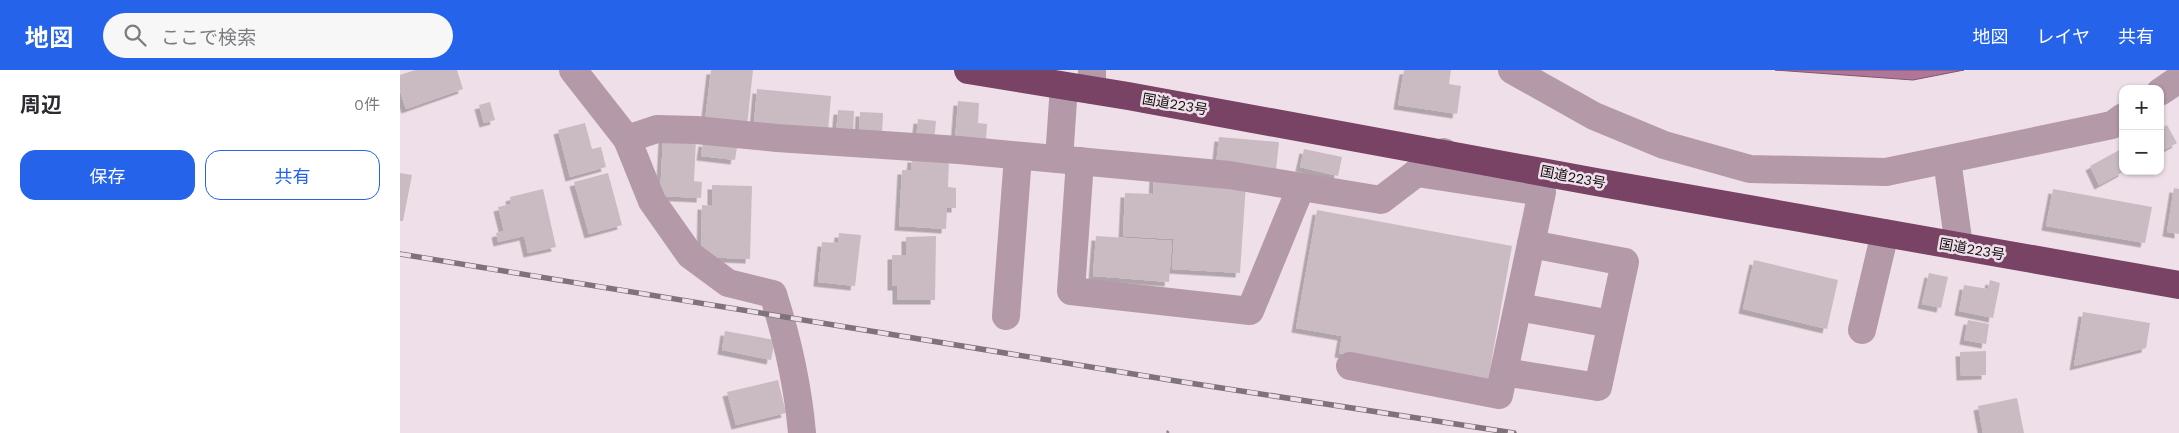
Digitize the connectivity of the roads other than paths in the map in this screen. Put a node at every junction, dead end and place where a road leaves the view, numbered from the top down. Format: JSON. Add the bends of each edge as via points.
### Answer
{"nodes":[{"id":1,"x":573,"y":70,"type":"edge"},
{"id":2,"x":968,"y":70,"type":"edge"},
{"id":3,"x":1512,"y":70,"type":"edge"},
{"id":4,"x":2179,"y":79,"type":"edge"},
{"id":5,"x":1092,"y":80,"type":"edge"},
{"id":6,"x":1064,"y":86,"type":"junction"},
{"id":7,"x":2164,"y":89,"type":"edge"},
{"id":8,"x":2119,"y":120,"type":"edge"},
{"id":9,"x":627,"y":139,"type":"junction"},
{"id":10,"x":1444,"y":152,"type":"junction"},
{"id":11,"x":1018,"y":156,"type":"junction"},
{"id":12,"x":1070,"y":160,"type":"junction"},
{"id":13,"x":1947,"y":160,"type":"junction"},
{"id":14,"x":1417,"y":173,"type":"junction"},
{"id":15,"x":1301,"y":187,"type":"junction"},
{"id":16,"x":1885,"y":233,"type":"junction"},
{"id":17,"x":1531,"y":244,"type":"junction"},
{"id":18,"x":1959,"y":246,"type":"junction"},
{"id":19,"x":2179,"y":285,"type":"edge"},
{"id":20,"x":1518,"y":307,"type":"junction"},
{"id":21,"x":1006,"y":316,"type":"dead end"},
{"id":22,"x":1611,"y":324,"type":"junction"},
{"id":23,"x":1862,"y":330,"type":"dead end"},
{"id":24,"x":1350,"y":366,"type":"dead end"},
{"id":25,"x":1504,"y":372,"type":"junction"},
{"id":26,"x":802,"y":433,"type":"edge"}],
"edges":[{"from":1,"to":9,"type":"street"},
{"from":2,"to":6,"type":"highway","name":"国道223号"},
{"from":3,"to":13,"type":"street","via":[[1594,116],[1655,141],[1750,169],[1886,172]]},
{"from":4,"to":7,"type":"street"},
{"from":5,"to":6,"type":"highway","name":"国道223号"},
{"from":5,"to":10,"type":"highway","name":"国道223号"},
{"from":6,"to":12,"type":"street"},
{"from":8,"to":13,"type":"street","via":[[2112,125]]},
{"from":9,"to":11,"type":"street","via":[[657,129],[696,130]]},
{"from":9,"to":26,"type":"street","via":[[652,201],[690,255],[728,283],[773,294],[800,409]]},
{"from":10,"to":14,"type":"street"},
{"from":10,"to":16,"type":"highway","name":"国道223号"},
{"from":11,"to":12,"type":"street"},
{"from":11,"to":21,"type":"street"},
{"from":12,"to":15,"type":"street","via":[[1229,175]]},
{"from":12,"to":15,"type":"street","via":[[1071,291],[1250,311]]},
{"from":13,"to":18,"type":"street"},
{"from":14,"to":15,"type":"street","via":[[1381,200]]},
{"from":14,"to":17,"type":"street","via":[[1542,192]]},
{"from":16,"to":18,"type":"highway","name":"国道223号"},
{"from":16,"to":23,"type":"street"},
{"from":17,"to":20,"type":"street"},
{"from":17,"to":22,"type":"street","via":[[1625,262]]},
{"from":18,"to":19,"type":"highway","name":"国道223号"},
{"from":20,"to":22,"type":"street"},
{"from":20,"to":25,"type":"street"},
{"from":22,"to":25,"type":"street","via":[[1598,387]]},
{"from":24,"to":25,"type":"street","via":[[1500,395]]}]}
